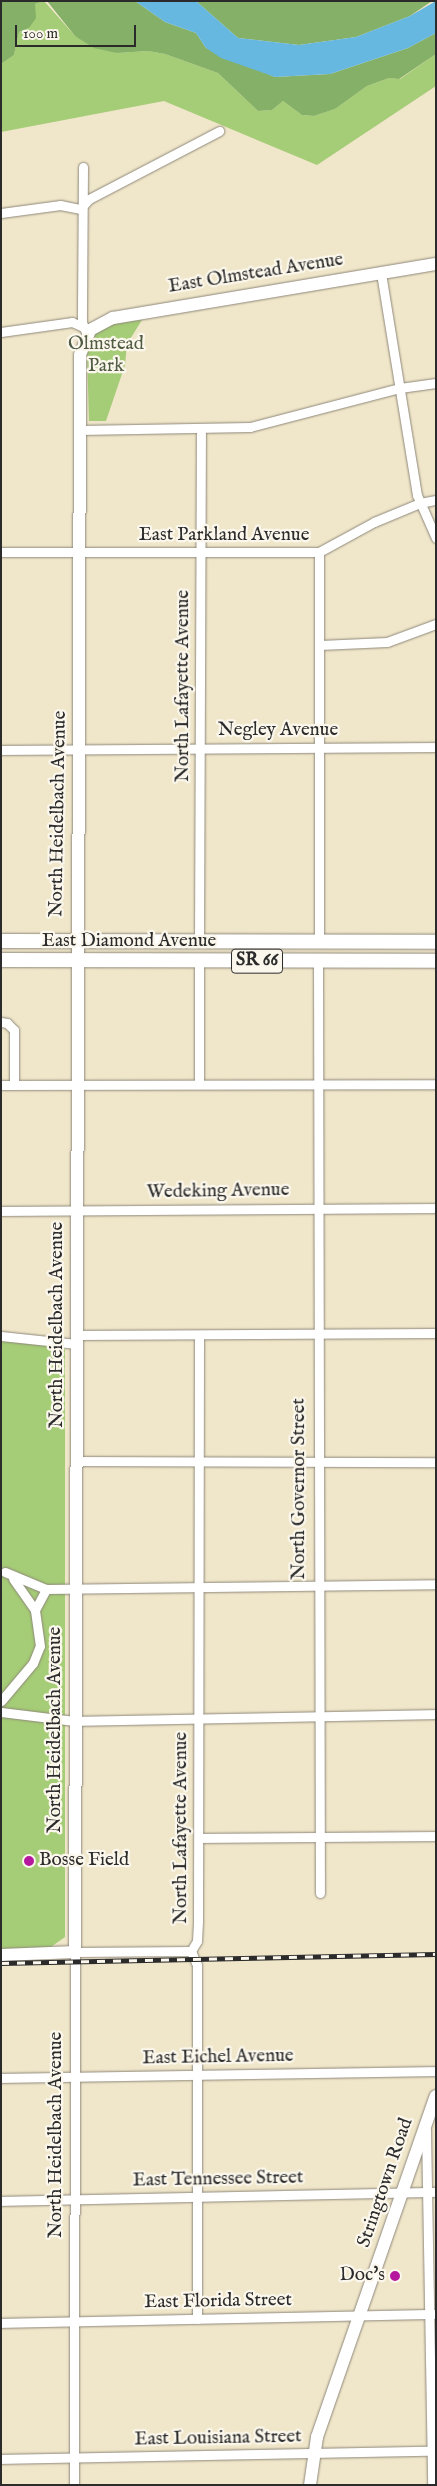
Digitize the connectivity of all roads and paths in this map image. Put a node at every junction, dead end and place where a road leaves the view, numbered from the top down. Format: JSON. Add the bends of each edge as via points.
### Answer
{"nodes":[{"id":1,"x":219,"y":130,"type":"dead end"},
{"id":2,"x":83,"y":167,"type":"dead end"},
{"id":3,"x":80,"y":209,"type":"junction"},
{"id":4,"x":1,"y":213,"type":"edge"},
{"id":5,"x":436,"y":264,"type":"edge"},
{"id":6,"x":381,"y":273,"type":"junction"},
{"id":7,"x":85,"y":331,"type":"junction"},
{"id":8,"x":1,"y":332,"type":"edge"},
{"id":9,"x":436,"y":383,"type":"edge"},
{"id":10,"x":400,"y":388,"type":"junction"},
{"id":11,"x":80,"y":430,"type":"junction"},
{"id":12,"x":201,"y":430,"type":"junction"},
{"id":13,"x":436,"y":500,"type":"edge"},
{"id":14,"x":420,"y":503,"type":"junction"},
{"id":15,"x":436,"y":538,"type":"edge"},
{"id":16,"x":1,"y":552,"type":"edge"},
{"id":17,"x":200,"y":552,"type":"junction"},
{"id":18,"x":319,"y":552,"type":"junction"},
{"id":19,"x":80,"y":553,"type":"junction"},
{"id":20,"x":436,"y":624,"type":"edge"},
{"id":21,"x":320,"y":645,"type":"junction"},
{"id":22,"x":320,"y":747,"type":"junction"},
{"id":23,"x":436,"y":747,"type":"edge"},
{"id":24,"x":201,"y":748,"type":"junction"},
{"id":25,"x":79,"y":749,"type":"junction"},
{"id":26,"x":1,"y":750,"type":"edge"},
{"id":27,"x":1,"y":941,"type":"edge"},
{"id":28,"x":77,"y":941,"type":"junction"},
{"id":29,"x":319,"y":941,"type":"junction"},
{"id":30,"x":200,"y":942,"type":"junction"},
{"id":31,"x":436,"y":942,"type":"edge"},
{"id":32,"x":1,"y":960,"type":"edge"},
{"id":33,"x":77,"y":960,"type":"junction"},
{"id":34,"x":318,"y":960,"type":"junction"},
{"id":35,"x":199,"y":961,"type":"junction"},
{"id":36,"x":436,"y":961,"type":"edge"},
{"id":37,"x":1,"y":1022,"type":"edge"},
{"id":38,"x":199,"y":1084,"type":"junction"},
{"id":39,"x":318,"y":1084,"type":"junction"},
{"id":40,"x":436,"y":1084,"type":"edge"},
{"id":41,"x":1,"y":1085,"type":"edge"},
{"id":42,"x":14,"y":1085,"type":"junction"},
{"id":43,"x":77,"y":1085,"type":"junction"},
{"id":44,"x":318,"y":1208,"type":"junction"},
{"id":45,"x":436,"y":1208,"type":"edge"},
{"id":46,"x":77,"y":1210,"type":"junction"},
{"id":47,"x":1,"y":1211,"type":"edge"},
{"id":48,"x":436,"y":1333,"type":"edge"},
{"id":49,"x":199,"y":1334,"type":"junction"},
{"id":50,"x":318,"y":1334,"type":"junction"},
{"id":51,"x":1,"y":1336,"type":"edge"},
{"id":52,"x":77,"y":1340,"type":"junction"},
{"id":53,"x":76,"y":1461,"type":"junction"},
{"id":54,"x":199,"y":1461,"type":"junction"},
{"id":55,"x":319,"y":1462,"type":"junction"},
{"id":56,"x":436,"y":1462,"type":"edge"},
{"id":57,"x":3,"y":1570,"type":"edge"},
{"id":58,"x":436,"y":1584,"type":"edge"},
{"id":59,"x":319,"y":1585,"type":"junction"},
{"id":60,"x":199,"y":1586,"type":"junction"},
{"id":61,"x":46,"y":1588,"type":"junction"},
{"id":62,"x":75,"y":1588,"type":"junction"},
{"id":63,"x":35,"y":1610,"type":"junction"},
{"id":64,"x":1,"y":1701,"type":"edge"},
{"id":65,"x":1,"y":1712,"type":"edge"},
{"id":66,"x":436,"y":1714,"type":"edge"},
{"id":67,"x":319,"y":1716,"type":"junction"},
{"id":68,"x":198,"y":1718,"type":"junction"},
{"id":69,"x":74,"y":1721,"type":"junction"},
{"id":70,"x":436,"y":1836,"type":"edge"},
{"id":71,"x":319,"y":1837,"type":"junction"},
{"id":72,"x":199,"y":1838,"type":"junction"},
{"id":73,"x":320,"y":1893,"type":"dead end"},
{"id":74,"x":192,"y":1951,"type":"junction"},
{"id":75,"x":75,"y":1952,"type":"junction"},
{"id":76,"x":1,"y":1954,"type":"edge"},
{"id":77,"x":436,"y":2071,"type":"edge"},
{"id":78,"x":197,"y":2075,"type":"junction"},
{"id":79,"x":75,"y":2077,"type":"junction"},
{"id":80,"x":1,"y":2078,"type":"edge"},
{"id":81,"x":436,"y":2096,"type":"edge"},
{"id":82,"x":426,"y":2126,"type":"junction"},
{"id":83,"x":402,"y":2192,"type":"junction"},
{"id":84,"x":432,"y":2192,"type":"edge"},
{"id":85,"x":197,"y":2197,"type":"junction"},
{"id":86,"x":77,"y":2199,"type":"junction"},
{"id":87,"x":1,"y":2201,"type":"edge"},
{"id":88,"x":432,"y":2314,"type":"edge"},
{"id":89,"x":358,"y":2316,"type":"junction"},
{"id":90,"x":197,"y":2319,"type":"junction"},
{"id":91,"x":75,"y":2322,"type":"junction"},
{"id":92,"x":1,"y":2323,"type":"edge"},
{"id":93,"x":434,"y":2451,"type":"edge"},
{"id":94,"x":313,"y":2453,"type":"junction"},
{"id":95,"x":74,"y":2457,"type":"junction"},
{"id":96,"x":1,"y":2458,"type":"edge"},
{"id":97,"x":74,"y":2485,"type":"edge"},
{"id":98,"x":310,"y":2485,"type":"edge"},
{"id":99,"x":432,"y":2485,"type":"edge"}],
"edges":[{"from":1,"to":3,"type":"street","via":[[89,199]]},
{"from":2,"to":3,"type":"street","name":"North Heidelbach Avenue"},
{"from":3,"to":4,"type":"street","via":[[60,204]]},
{"from":3,"to":7,"type":"street","name":"North Heidelbach Avenue"},
{"from":5,"to":6,"type":"street","name":"East Olmstead Avenue"},
{"from":6,"to":7,"type":"street","name":"East Olmstead Avenue","via":[[128,314]]},
{"from":6,"to":10,"type":"street"},
{"from":7,"to":8,"type":"street","via":[[72,322]]},
{"from":7,"to":11,"type":"street","name":"North Heidelbach Avenue","via":[[80,355]]},
{"from":9,"to":10,"type":"street"},
{"from":10,"to":12,"type":"street","via":[[250,427]]},
{"from":10,"to":14,"type":"street"},
{"from":11,"to":12,"type":"street"},
{"from":11,"to":19,"type":"street","name":"North Heidelbach Avenue"},
{"from":12,"to":17,"type":"street","name":"North Lafayette Avenue"},
{"from":13,"to":14,"type":"street","name":"East Parkland Avenue"},
{"from":14,"to":15,"type":"street"},
{"from":14,"to":18,"type":"street","name":"East Parkland Avenue","via":[[330,543]]},
{"from":16,"to":19,"type":"street","name":"East Parkland Avenue"},
{"from":17,"to":18,"type":"street","name":"East Parkland Avenue"},
{"from":17,"to":19,"type":"street","name":"East Parkland Avenue"},
{"from":17,"to":24,"type":"street","name":"North Lafayette Avenue"},
{"from":18,"to":21,"type":"street"},
{"from":19,"to":25,"type":"street","name":"North Heidelbach Avenue"},
{"from":20,"to":21,"type":"street","via":[[388,642]]},
{"from":21,"to":22,"type":"street"},
{"from":22,"to":23,"type":"street","name":"Negley Avenue"},
{"from":22,"to":24,"type":"street","name":"Negley Avenue"},
{"from":22,"to":29,"type":"street"},
{"from":24,"to":25,"type":"street","name":"Negley Avenue"},
{"from":24,"to":30,"type":"street","name":"North Lafayette Avenue"},
{"from":25,"to":26,"type":"street","name":"Negley Avenue"},
{"from":25,"to":28,"type":"street","name":"North Heidelbach Avenue"},
{"from":27,"to":28,"type":"main road","name":"East Diamond Avenue","number":"SR 66"},
{"from":28,"to":30,"type":"main road","name":"East Diamond Avenue","number":"SR 66"},
{"from":28,"to":33,"type":"street","name":"North Heidelbach Avenue"},
{"from":29,"to":30,"type":"main road","name":"East Diamond Avenue","number":"SR 66"},
{"from":29,"to":31,"type":"main road","name":"East Diamond Avenue","number":"SR 66"},
{"from":32,"to":33,"type":"main road","name":"East Diamond Avenue","number":"SR 66"},
{"from":33,"to":35,"type":"main road","name":"East Diamond Avenue","number":"SR 66"},
{"from":33,"to":43,"type":"street","name":"North Heidelbach Avenue"},
{"from":34,"to":35,"type":"main road","name":"East Diamond Avenue","number":"SR 66"},
{"from":34,"to":36,"type":"main road","name":"East Diamond Avenue","number":"SR 66"},
{"from":34,"to":39,"type":"street","name":"North Governor Street"},
{"from":35,"to":38,"type":"street"},
{"from":37,"to":42,"type":"street","via":[[7,1022],[14,1030]]},
{"from":38,"to":39,"type":"street"},
{"from":38,"to":43,"type":"street"},
{"from":39,"to":40,"type":"street"},
{"from":39,"to":44,"type":"street","name":"North Governor Street"},
{"from":41,"to":42,"type":"street"},
{"from":42,"to":43,"type":"street"},
{"from":43,"to":46,"type":"street","name":"North Heidelbach Avenue"},
{"from":44,"to":45,"type":"street","name":"Wedeking Avenue"},
{"from":44,"to":46,"type":"street","name":"Wedeking Avenue"},
{"from":44,"to":50,"type":"street","name":"North Governor Street"},
{"from":46,"to":47,"type":"street","name":"Wedeking Avenue"},
{"from":46,"to":52,"type":"street","name":"North Heidelbach Avenue"},
{"from":48,"to":50,"type":"street"},
{"from":49,"to":50,"type":"street"},
{"from":49,"to":52,"type":"street"},
{"from":49,"to":54,"type":"street","name":"North Lafayette Avenue"},
{"from":50,"to":55,"type":"street","name":"North Governor Street"},
{"from":51,"to":52,"type":"street"},
{"from":52,"to":53,"type":"street","name":"North Heidelbach Avenue"},
{"from":53,"to":54,"type":"street"},
{"from":53,"to":62,"type":"street","name":"North Heidelbach Avenue"},
{"from":54,"to":55,"type":"street"},
{"from":54,"to":60,"type":"street","name":"North Lafayette Avenue"},
{"from":55,"to":56,"type":"street"},
{"from":55,"to":59,"type":"street","name":"North Governor Street"},
{"from":57,"to":61,"type":"street"},
{"from":57,"to":63,"type":"street"},
{"from":58,"to":59,"type":"street"},
{"from":59,"to":60,"type":"street"},
{"from":59,"to":67,"type":"street","name":"North Governor Street"},
{"from":60,"to":62,"type":"street"},
{"from":60,"to":68,"type":"street","name":"North Lafayette Avenue"},
{"from":61,"to":62,"type":"street"},
{"from":61,"to":63,"type":"street"},
{"from":62,"to":69,"type":"street","name":"North Heidelbach Avenue"},
{"from":63,"to":64,"type":"street","via":[[40,1646],[33,1663]]},
{"from":65,"to":69,"type":"street"},
{"from":66,"to":67,"type":"street"},
{"from":67,"to":68,"type":"street"},
{"from":67,"to":71,"type":"street","name":"North Governor Street"},
{"from":68,"to":69,"type":"street"},
{"from":68,"to":72,"type":"street","name":"North Lafayette Avenue"},
{"from":69,"to":75,"type":"street","name":"North Heidelbach Avenue"},
{"from":70,"to":71,"type":"street"},
{"from":71,"to":72,"type":"street"},
{"from":71,"to":73,"type":"street","name":"North Governor Street"},
{"from":72,"to":74,"type":"street","name":"North Lafayette Avenue","via":[[197,1941]]},
{"from":74,"to":75,"type":"street"},
{"from":74,"to":78,"type":"street","name":"North Lafayette Avenue","via":[[197,1964]]},
{"from":75,"to":76,"type":"street"},
{"from":75,"to":79,"type":"street","name":"North Heidelbach Avenue"},
{"from":77,"to":78,"type":"street","name":"East Eichel Avenue"},
{"from":78,"to":79,"type":"street","name":"East Eichel Avenue"},
{"from":78,"to":85,"type":"street","name":"North Lafayette Avenue"},
{"from":79,"to":80,"type":"street","name":"East Eichel Avenue"},
{"from":79,"to":86,"type":"street","name":"North Heidelbach Avenue"},
{"from":81,"to":82,"type":"street","name":"Stringtown Road"},
{"from":82,"to":83,"type":"street","name":"Stringtown Road"},
{"from":82,"to":84,"type":"street"},
{"from":83,"to":84,"type":"street","name":"East Tennessee Street"},
{"from":83,"to":85,"type":"street","name":"East Tennessee Street"},
{"from":83,"to":89,"type":"street","name":"Stringtown Road"},
{"from":84,"to":88,"type":"street"},
{"from":85,"to":86,"type":"street","name":"East Tennessee Street"},
{"from":85,"to":90,"type":"street","name":"North Lafayette Avenue"},
{"from":86,"to":87,"type":"street","name":"East Tennessee Street"},
{"from":86,"to":91,"type":"street","name":"North Heidelbach Avenue"},
{"from":88,"to":89,"type":"street","name":"East Florida Street"},
{"from":88,"to":93,"type":"street"},
{"from":89,"to":90,"type":"street","name":"East Florida Street"},
{"from":89,"to":94,"type":"street","name":"Stringtown Road"},
{"from":90,"to":91,"type":"street","name":"East Florida Street"},
{"from":91,"to":92,"type":"street","name":"East Florida Street"},
{"from":91,"to":95,"type":"street","name":"North Heidelbach Avenue"},
{"from":93,"to":94,"type":"street","name":"East Louisiana Street"},
{"from":93,"to":99,"type":"street"},
{"from":94,"to":95,"type":"street","name":"East Louisiana Street"},
{"from":94,"to":98,"type":"street"},
{"from":95,"to":96,"type":"street","name":"East Louisiana Street"},
{"from":95,"to":97,"type":"street","name":"North Heidelbach Avenue"}]}
